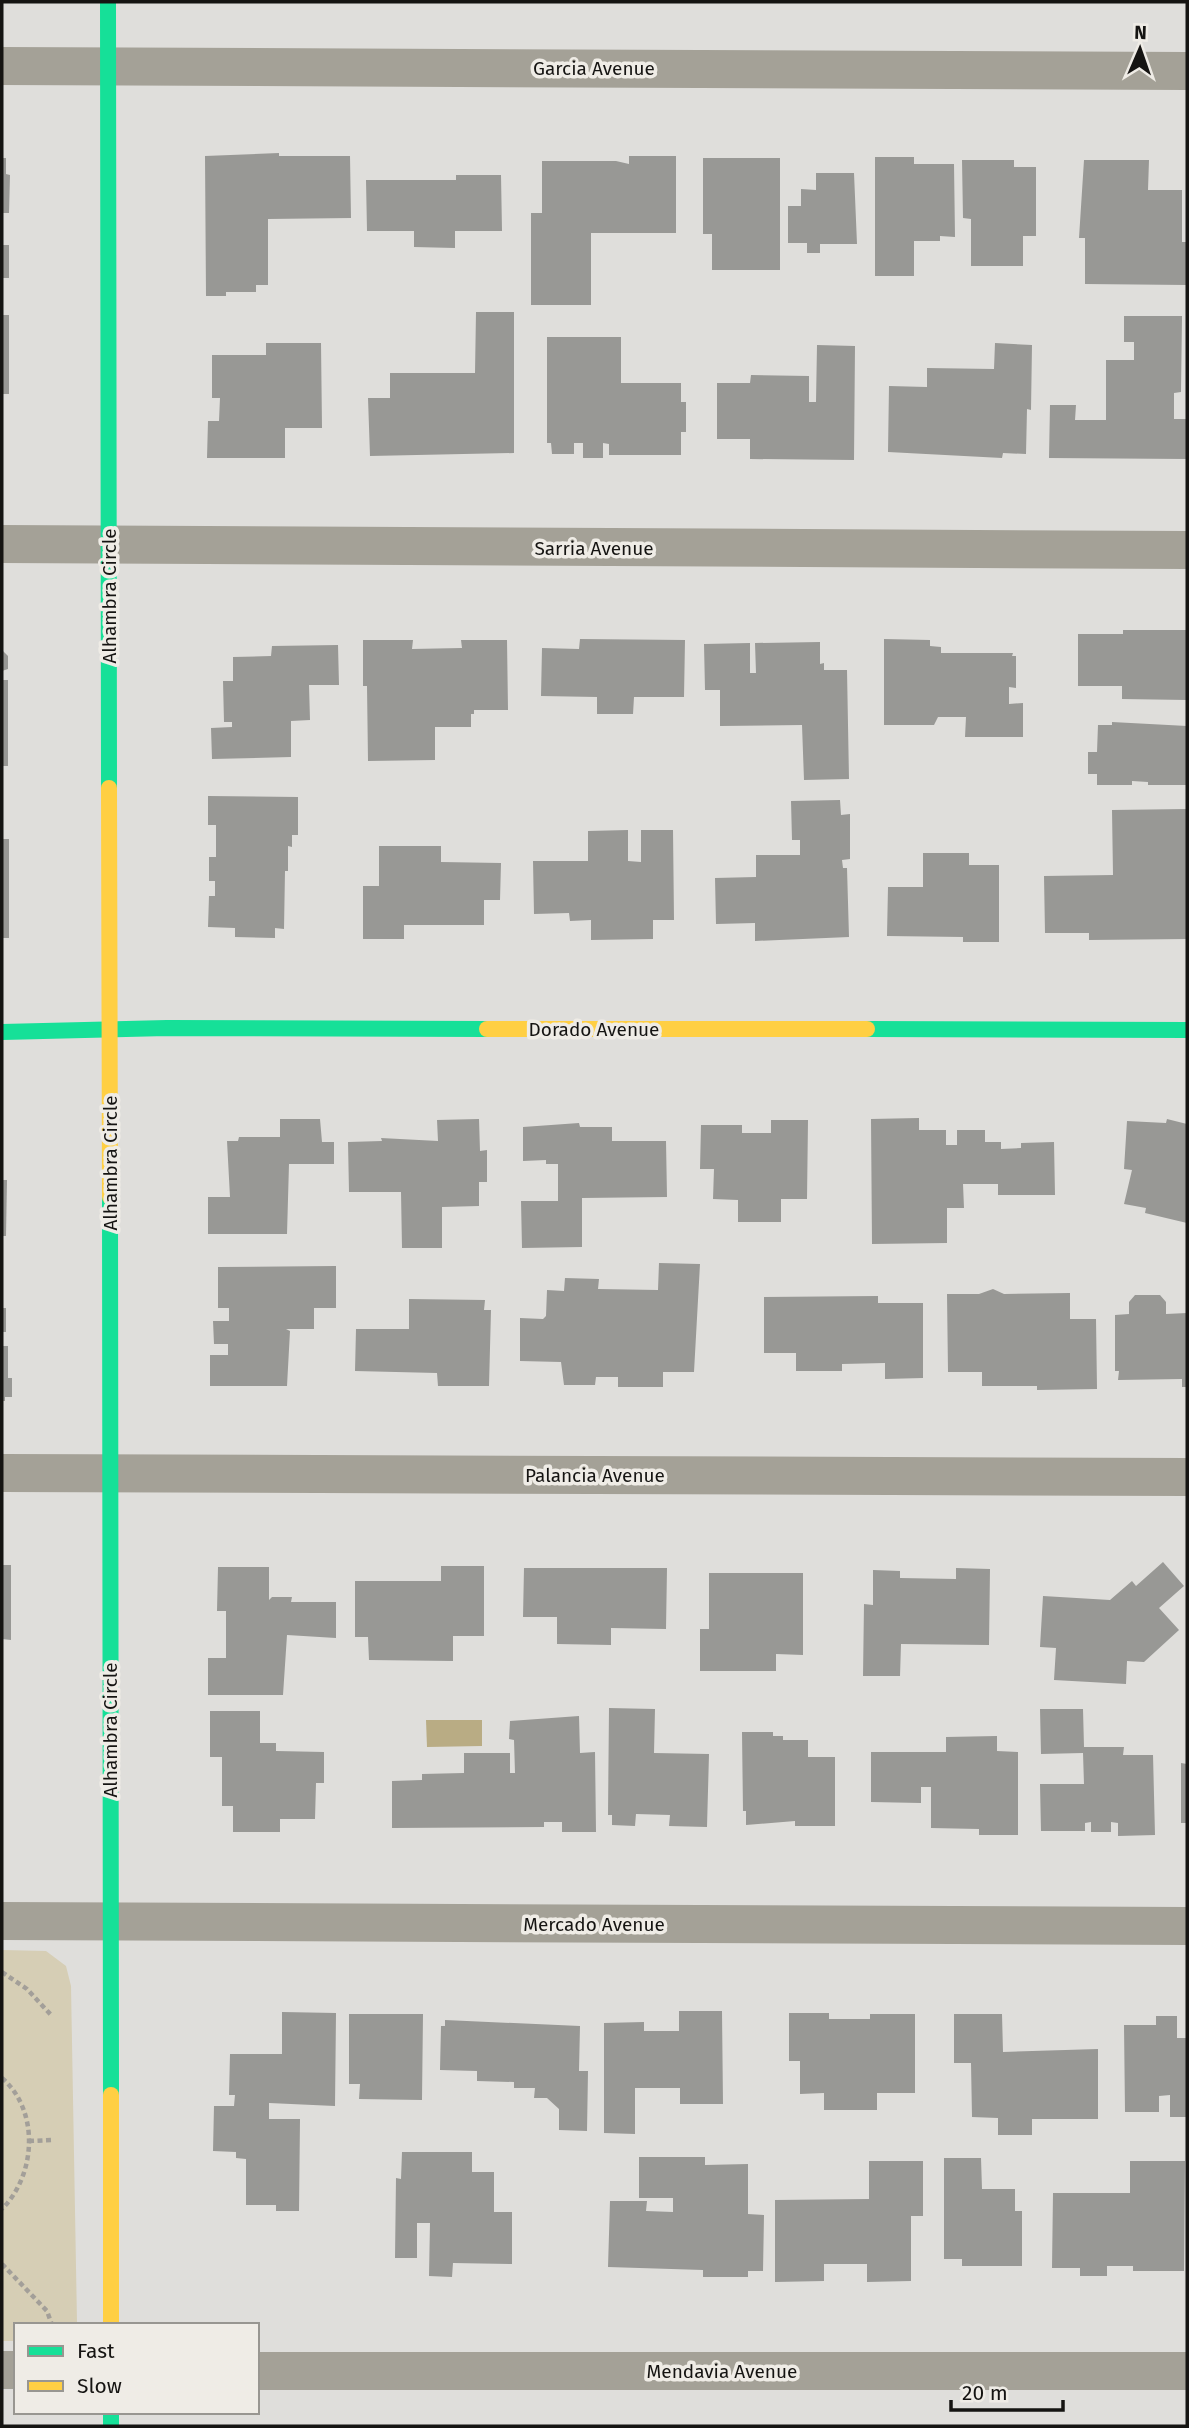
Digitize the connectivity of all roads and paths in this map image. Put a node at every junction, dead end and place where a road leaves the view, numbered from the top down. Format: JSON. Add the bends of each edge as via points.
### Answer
{"nodes":[{"id":1,"x":108,"y":2,"type":"edge"},
{"id":2,"x":2,"y":66,"type":"edge"},
{"id":3,"x":108,"y":67,"type":"junction"},
{"id":4,"x":1187,"y":71,"type":"edge"},
{"id":5,"x":2,"y":544,"type":"edge"},
{"id":6,"x":109,"y":545,"type":"junction"},
{"id":7,"x":1187,"y":550,"type":"edge"},
{"id":8,"x":1187,"y":1030,"type":"edge"},
{"id":9,"x":110,"y":1031,"type":"junction"},
{"id":10,"x":2,"y":1032,"type":"edge"},
{"id":11,"x":2,"y":1473,"type":"edge"},
{"id":12,"x":110,"y":1473,"type":"junction"},
{"id":13,"x":1187,"y":1477,"type":"edge"},
{"id":14,"x":2,"y":1922,"type":"edge"},
{"id":15,"x":110,"y":1922,"type":"junction"},
{"id":16,"x":1187,"y":1926,"type":"edge"},
{"id":17,"x":2,"y":1972,"type":"edge"},
{"id":18,"x":52,"y":2016,"type":"dead end"},
{"id":19,"x":2,"y":2078,"type":"edge"},
{"id":20,"x":53,"y":2140,"type":"dead end"},
{"id":21,"x":29,"y":2141,"type":"junction"},
{"id":22,"x":2,"y":2209,"type":"edge"},
{"id":23,"x":2,"y":2264,"type":"edge"},
{"id":24,"x":51,"y":2323,"type":"edge"},
{"id":25,"x":111,"y":2323,"type":"edge"},
{"id":26,"x":259,"y":2371,"type":"edge"},
{"id":27,"x":1187,"y":2371,"type":"edge"}],
"edges":[{"from":1,"to":3,"type":"street","name":"Alhambra Circle"},
{"from":2,"to":3,"type":"street","name":"Garcia Avenue"},
{"from":3,"to":4,"type":"street","name":"Garcia Avenue"},
{"from":3,"to":6,"type":"street","name":"Alhambra Circle"},
{"from":5,"to":6,"type":"street","name":"Sarria Avenue"},
{"from":6,"to":7,"type":"street","name":"Sarria Avenue"},
{"from":6,"to":9,"type":"street","name":"Alhambra Circle"},
{"from":8,"to":9,"type":"street","name":"Dorado Avenue"},
{"from":9,"to":10,"type":"street","name":"Dorado Avenue"},
{"from":9,"to":12,"type":"street","name":"Alhambra Circle"},
{"from":11,"to":12,"type":"street","name":"Palancia Avenue"},
{"from":12,"to":13,"type":"street","name":"Palancia Avenue"},
{"from":12,"to":15,"type":"street","name":"Alhambra Circle"},
{"from":14,"to":15,"type":"street","name":"Mercado Avenue"},
{"from":15,"to":16,"type":"street","name":"Mercado Avenue"},
{"from":15,"to":25,"type":"street","name":"Alhambra Circle"},
{"from":17,"to":18,"type":"path","via":[[27,1989]]},
{"from":19,"to":21,"type":"path","via":[[23,2105]]},
{"from":20,"to":21,"type":"path"},
{"from":21,"to":22,"type":"path","via":[[24,2172]]},
{"from":23,"to":24,"type":"path","via":[[47,2311]]},
{"from":26,"to":27,"type":"street","name":"Mendavia Avenue"}]}
